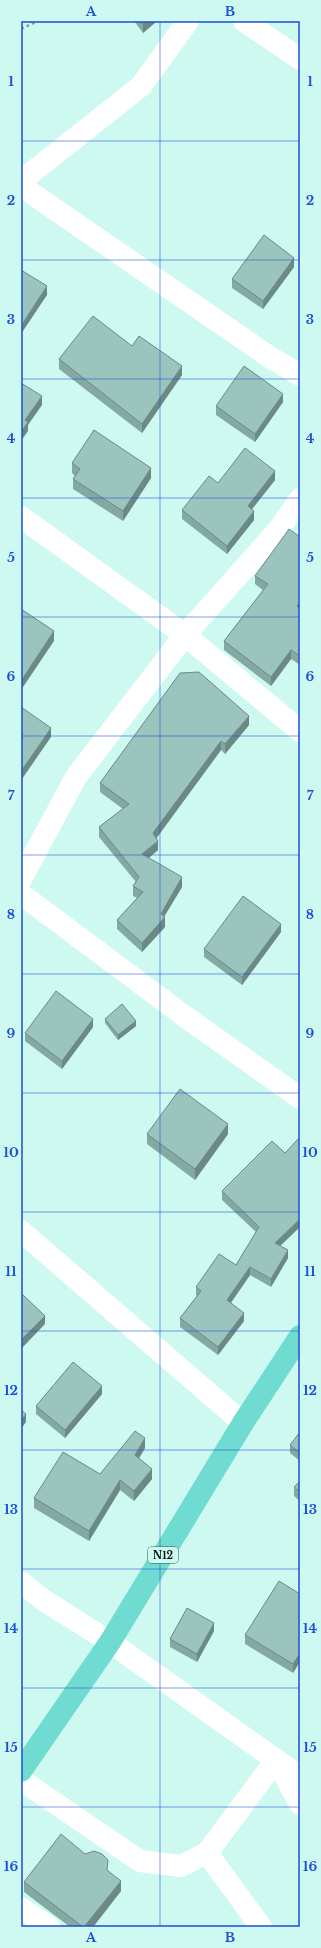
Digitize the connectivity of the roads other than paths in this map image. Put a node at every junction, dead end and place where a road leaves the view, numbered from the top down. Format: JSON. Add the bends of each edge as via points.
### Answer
{"nodes":[{"id":1,"x":188,"y":21,"type":"edge"},
{"id":2,"x":244,"y":21,"type":"edge"},
{"id":3,"x":300,"y":59,"type":"edge"},
{"id":4,"x":21,"y":181,"type":"edge"},
{"id":5,"x":21,"y":186,"type":"edge"},
{"id":6,"x":300,"y":375,"type":"edge"},
{"id":7,"x":300,"y":499,"type":"edge"},
{"id":8,"x":21,"y":517,"type":"edge"},
{"id":9,"x":185,"y":635,"type":"junction"},
{"id":10,"x":300,"y":730,"type":"edge"},
{"id":11,"x":21,"y":879,"type":"edge"},
{"id":12,"x":21,"y":894,"type":"edge"},
{"id":13,"x":300,"y":1098,"type":"edge"},
{"id":14,"x":21,"y":1231,"type":"edge"},
{"id":15,"x":298,"y":1345,"type":"edge"},
{"id":16,"x":243,"y":1423,"type":"junction"},
{"id":17,"x":21,"y":1582,"type":"edge"},
{"id":18,"x":110,"y":1642,"type":"junction"},
{"id":19,"x":276,"y":1760,"type":"junction"},
{"id":20,"x":21,"y":1770,"type":"edge"},
{"id":21,"x":300,"y":1778,"type":"edge"},
{"id":22,"x":21,"y":1780,"type":"edge"},
{"id":23,"x":300,"y":1804,"type":"edge"},
{"id":24,"x":207,"y":1853,"type":"junction"},
{"id":25,"x":21,"y":1908,"type":"edge"},
{"id":26,"x":49,"y":1927,"type":"edge"},
{"id":27,"x":261,"y":1927,"type":"edge"}],
"edges":[{"from":1,"to":4,"type":"street","via":[[141,86]]},
{"from":2,"to":3,"type":"street"},
{"from":5,"to":6,"type":"street","via":[[271,358]]},
{"from":7,"to":9,"type":"street","via":[[280,528]]},
{"from":8,"to":9,"type":"street"},
{"from":9,"to":10,"type":"street"},
{"from":9,"to":11,"type":"street","via":[[76,777]]},
{"from":12,"to":13,"type":"street"},
{"from":14,"to":16,"type":"street"},
{"from":15,"to":16,"type":"main road","number":"N12"},
{"from":16,"to":18,"type":"main road","number":"N12"},
{"from":17,"to":18,"type":"street","via":[[42,1599]]},
{"from":18,"to":19,"type":"street"},
{"from":18,"to":20,"type":"main road","number":"N12"},
{"from":19,"to":21,"type":"street"},
{"from":19,"to":23,"type":"street"},
{"from":19,"to":24,"type":"street"},
{"from":22,"to":24,"type":"street","via":[[140,1861],[181,1866]]},
{"from":24,"to":27,"type":"street"},
{"from":25,"to":26,"type":"street"}]}
